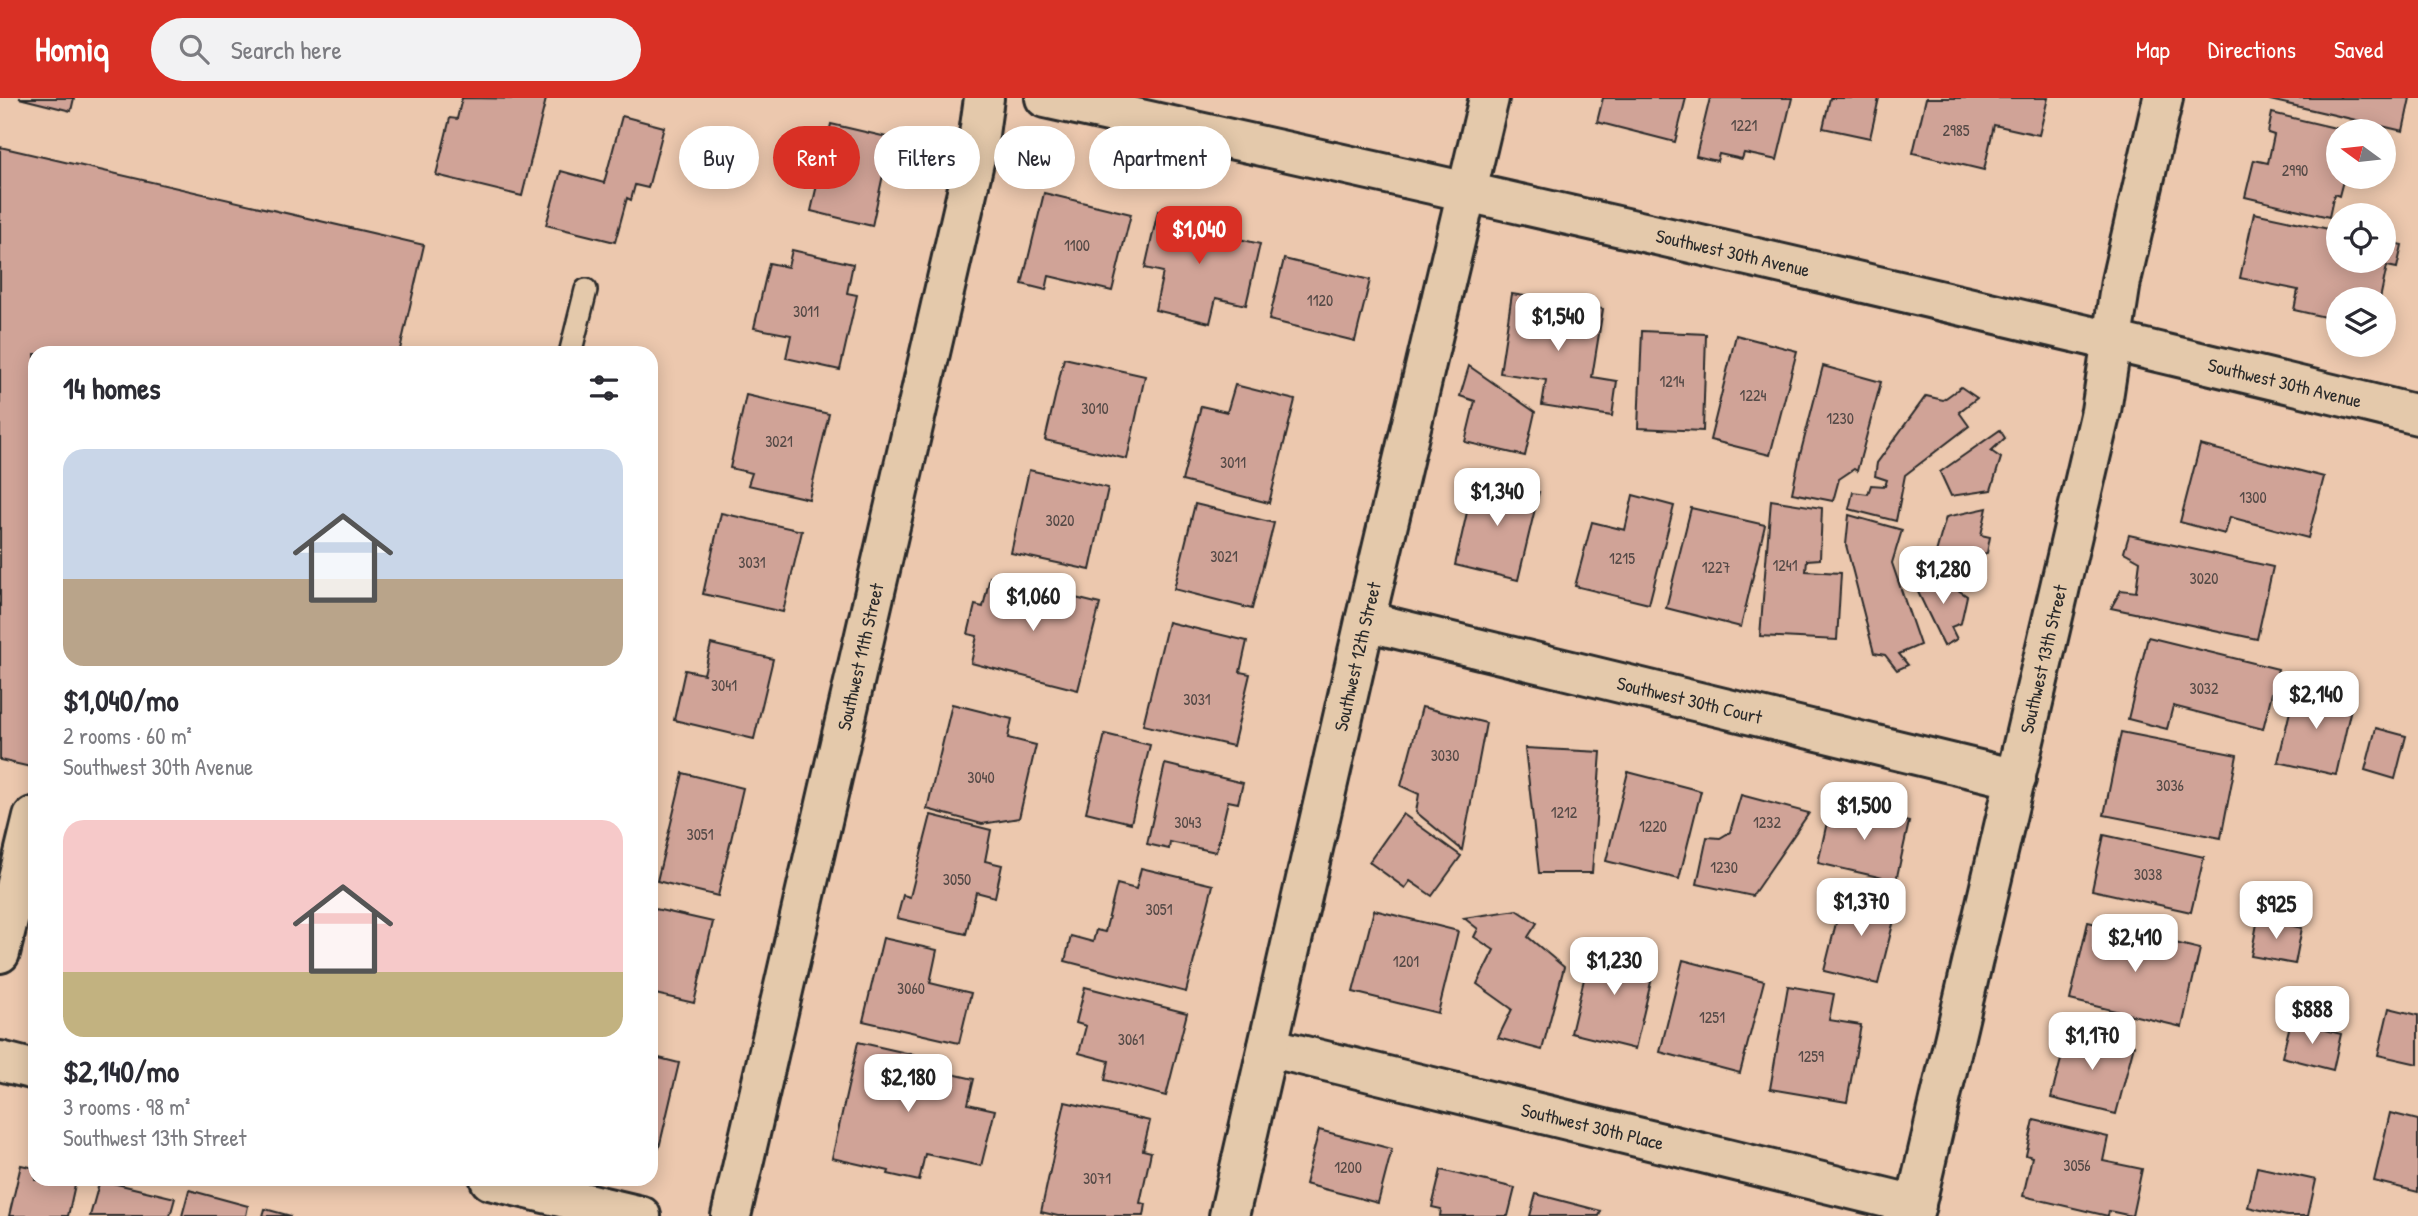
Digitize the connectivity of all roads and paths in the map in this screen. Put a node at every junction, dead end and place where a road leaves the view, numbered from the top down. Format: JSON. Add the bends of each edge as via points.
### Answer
{"nodes":[{"id":1,"x":985,"y":98,"type":"edge"},
{"id":2,"x":1045,"y":98,"type":"edge"},
{"id":3,"x":1489,"y":98,"type":"edge"},
{"id":4,"x":2163,"y":98,"type":"edge"},
{"id":5,"x":1468,"y":191,"type":"junction"},
{"id":6,"x":586,"y":290,"type":"dead end"},
{"id":7,"x":2112,"y":340,"type":"junction"},
{"id":8,"x":572,"y":346,"type":"edge"},
{"id":9,"x":2418,"y":415,"type":"edge"},
{"id":10,"x":1365,"y":621,"type":"junction"},
{"id":11,"x":2016,"y":779,"type":"junction"},
{"id":12,"x":28,"y":841,"type":"edge"},
{"id":13,"x":0,"y":953,"type":"edge"},
{"id":14,"x":1268,"y":1047,"type":"junction"},
{"id":15,"x":0,"y":1061,"type":"edge"},
{"id":16,"x":28,"y":1068,"type":"edge"},
{"id":17,"x":515,"y":1186,"type":"edge"},
{"id":18,"x":1914,"y":1210,"type":"edge"},
{"id":19,"x":641,"y":1216,"type":"edge"},
{"id":20,"x":731,"y":1216,"type":"edge"},
{"id":21,"x":1229,"y":1216,"type":"edge"}],
"edges":[{"from":1,"to":20,"type":"street","name":"Southwest 11th Street"},
{"from":2,"to":5,"type":"street","name":"Southwest 30th Avenue"},
{"from":3,"to":5,"type":"street","name":"Southwest 12th Street"},
{"from":4,"to":7,"type":"street","name":"Southwest 13th Street"},
{"from":5,"to":7,"type":"street","name":"Southwest 30th Avenue"},
{"from":5,"to":10,"type":"street","name":"Southwest 12th Street"},
{"from":6,"to":8,"type":"lane"},
{"from":7,"to":9,"type":"street","name":"Southwest 30th Avenue"},
{"from":7,"to":11,"type":"street","name":"Southwest 13th Street","via":[[2101,411]]},
{"from":10,"to":11,"type":"street","name":"Southwest 30th Court"},
{"from":10,"to":14,"type":"street","name":"Southwest 12th Street"},
{"from":11,"to":18,"type":"street","name":"Southwest 13th Street"},
{"from":12,"to":13,"type":"street"},
{"from":14,"to":18,"type":"street","name":"Southwest 30th Place"},
{"from":14,"to":21,"type":"street","name":"Southwest 12th Street"},
{"from":15,"to":16,"type":"street"},
{"from":17,"to":19,"type":"street"}]}
